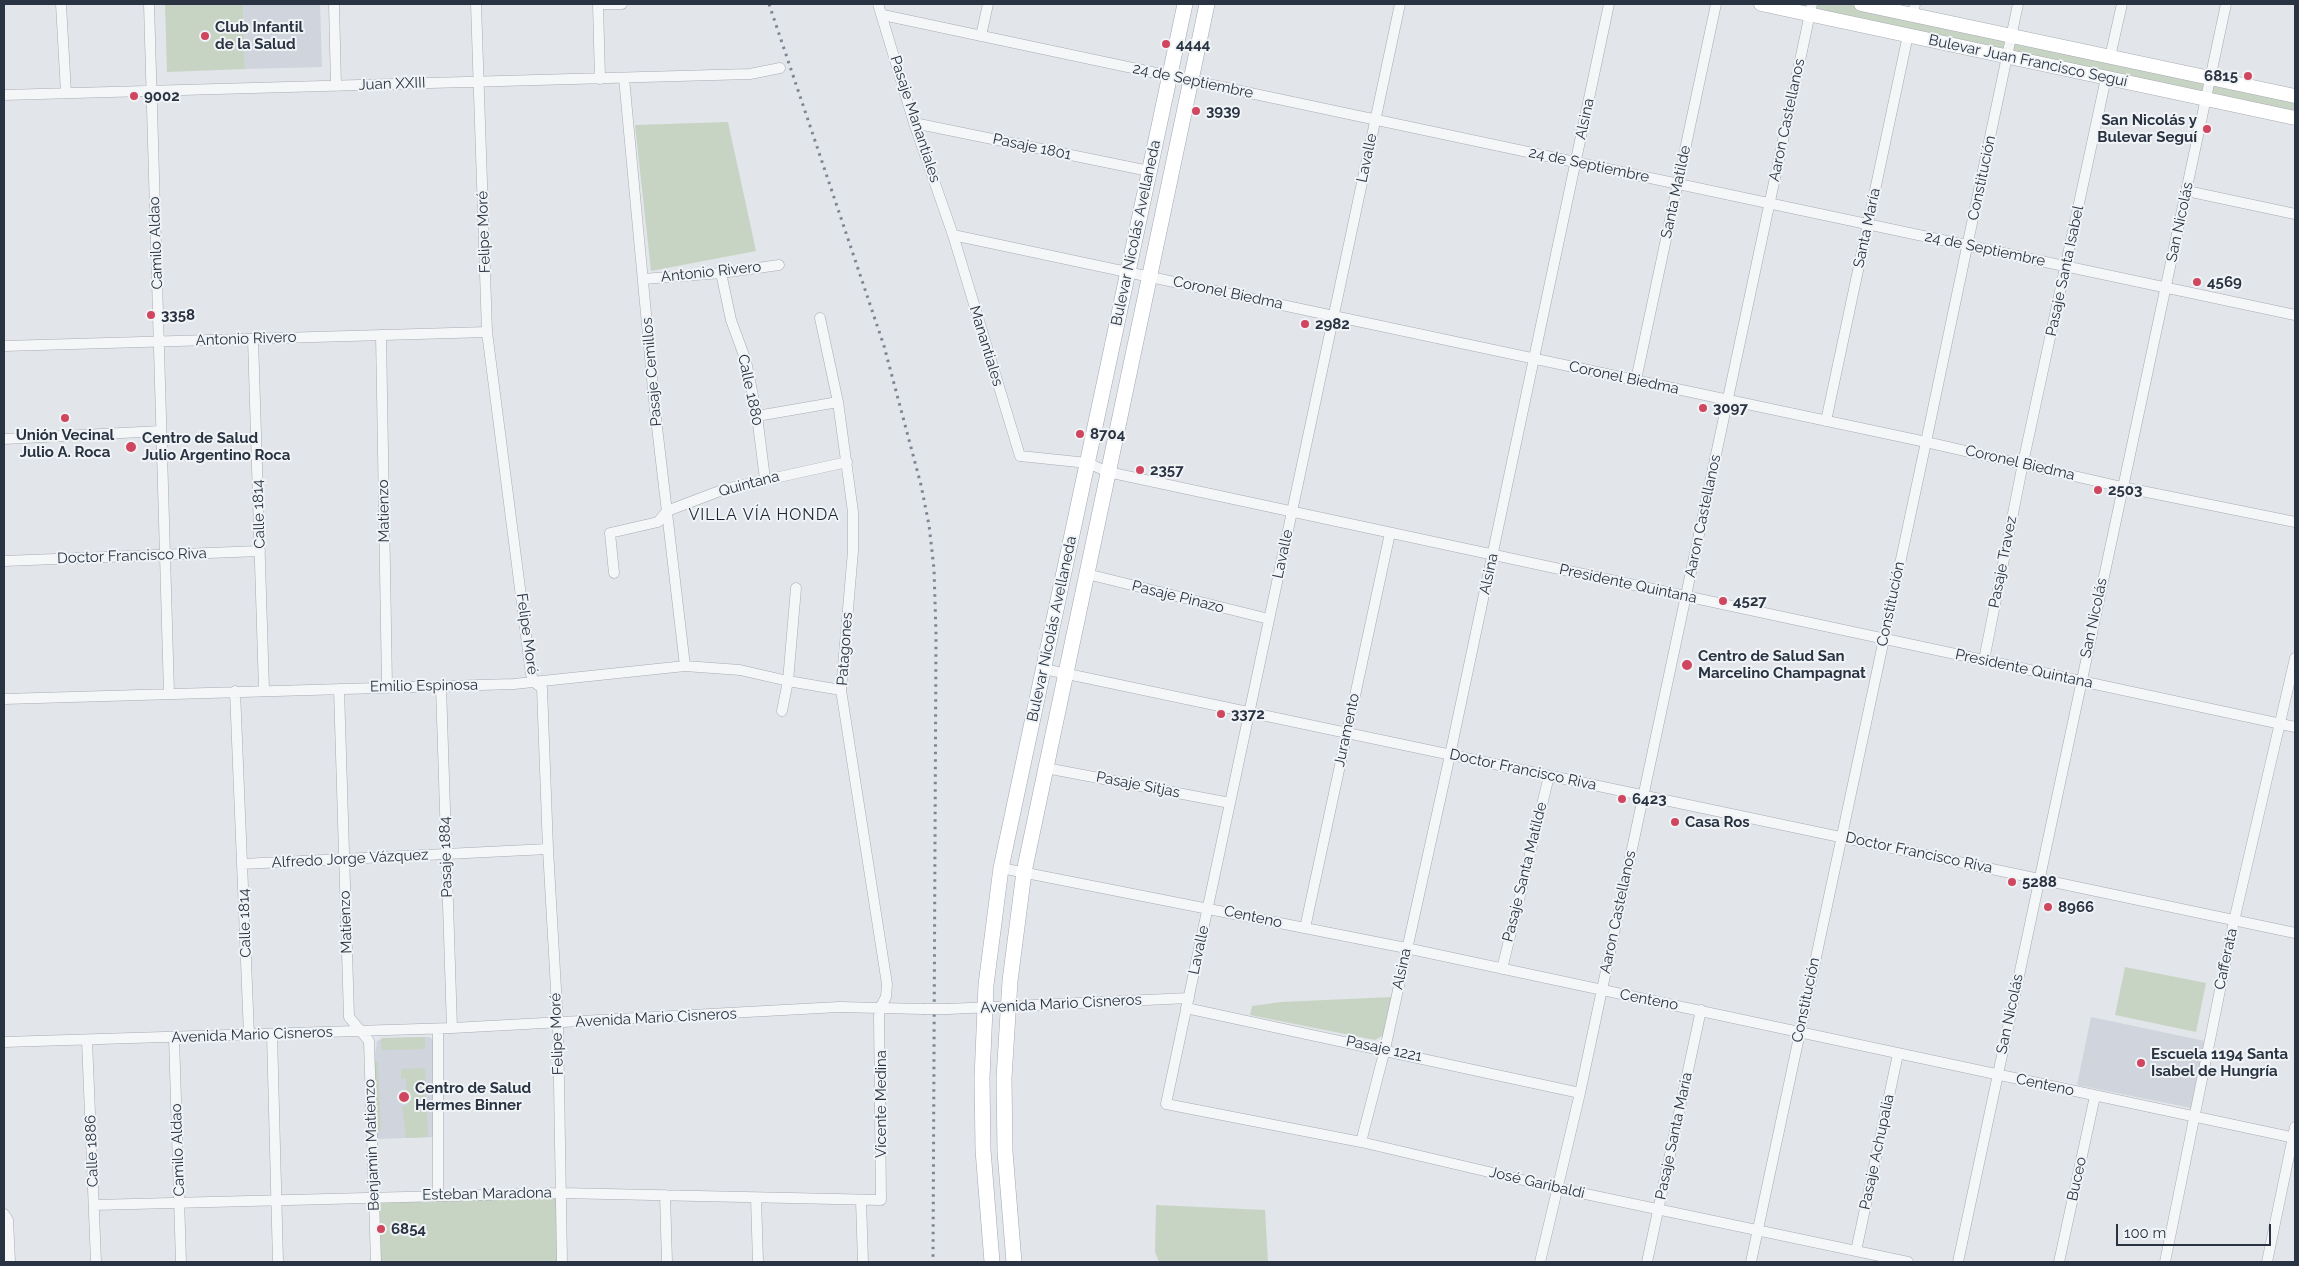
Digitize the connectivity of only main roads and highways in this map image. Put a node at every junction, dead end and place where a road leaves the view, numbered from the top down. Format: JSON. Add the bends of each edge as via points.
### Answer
{"nodes":[{"id":1,"x":1185,"y":4,"type":"edge"},
{"id":2,"x":1207,"y":4,"type":"edge"},
{"id":3,"x":1761,"y":4,"type":"edge"},
{"id":4,"x":1860,"y":4,"type":"edge"},
{"id":5,"x":1811,"y":9,"type":"edge"},
{"id":6,"x":1914,"y":9,"type":"edge"},
{"id":7,"x":2295,"y":96,"type":"edge"},
{"id":8,"x":2295,"y":118,"type":"edge"},
{"id":9,"x":992,"y":1262,"type":"edge"},
{"id":10,"x":1014,"y":1262,"type":"edge"}],
"edges":[{"from":1,"to":9,"type":"main road","name":"Bulevar Nicolás Avellaneda","via":[[1001,868],[985,1007],[982,1123]]},
{"from":2,"to":10,"type":"main road","name":"Bulevar Nicolás Avellaneda","via":[[1024,872],[1008,1006],[1004,1115]]},
{"from":3,"to":5,"type":"main road","name":"Bulevar Juan Francisco Seguí"},
{"from":4,"to":6,"type":"main road","name":"Bulevar Juan Francisco Seguí"},
{"from":5,"to":8,"type":"main road","name":"Bulevar Juan Francisco Seguí","via":[[1908,35]]},
{"from":6,"to":7,"type":"main road","name":"Bulevar Juan Francisco Seguí","via":[[2011,36]]}]}
